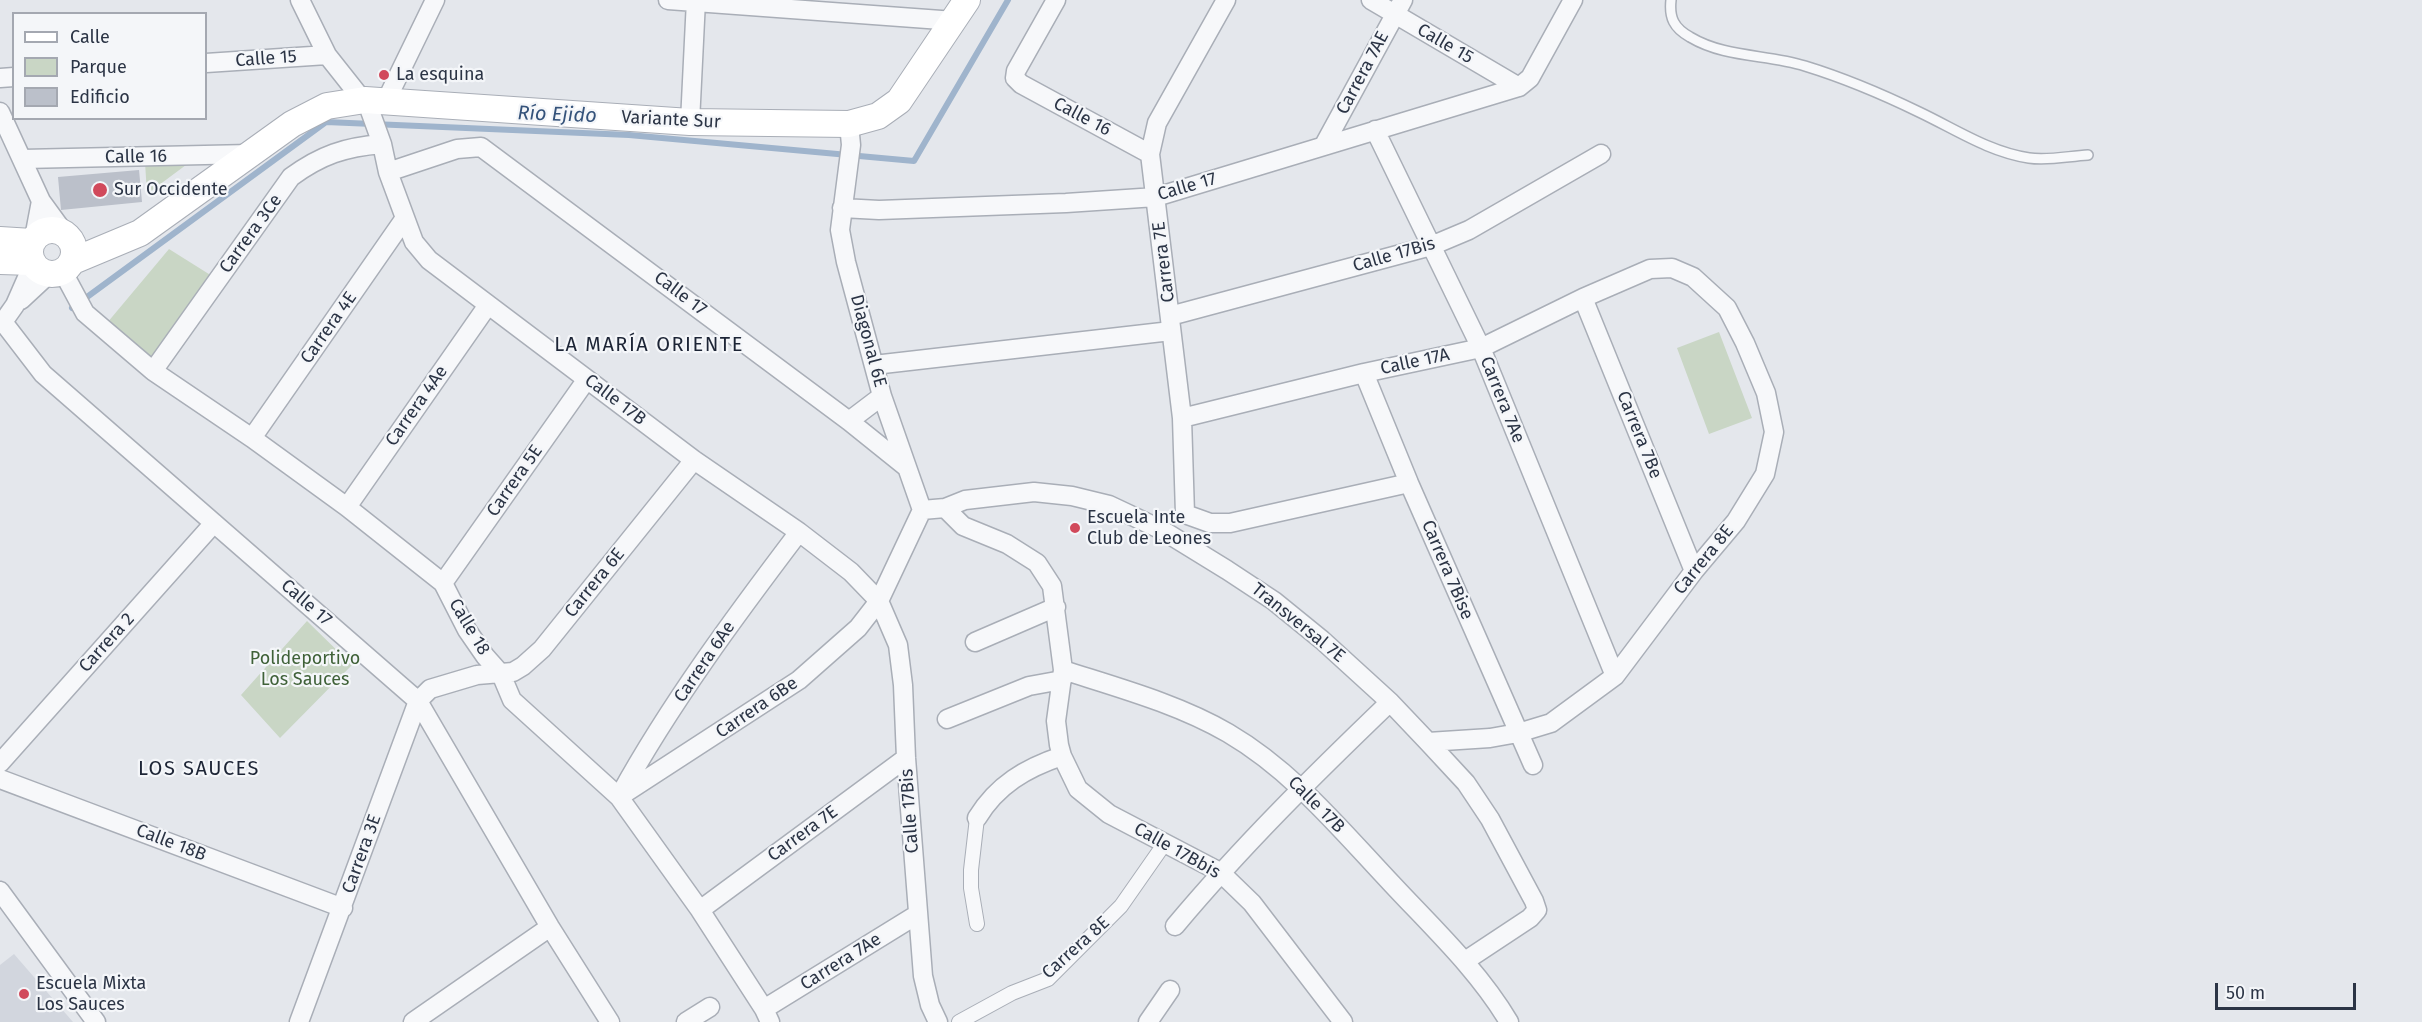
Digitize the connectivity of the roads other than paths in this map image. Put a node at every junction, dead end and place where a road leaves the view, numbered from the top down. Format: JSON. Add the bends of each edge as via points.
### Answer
{"nodes":[{"id":1,"x":300,"y":0,"type":"edge"},
{"id":2,"x":435,"y":0,"type":"edge"},
{"id":3,"x":668,"y":0,"type":"edge"},
{"id":4,"x":1056,"y":0,"type":"edge"},
{"id":5,"x":1226,"y":0,"type":"edge"},
{"id":6,"x":1371,"y":0,"type":"edge"},
{"id":7,"x":1573,"y":0,"type":"edge"},
{"id":8,"x":1671,"y":0,"type":"edge"},
{"id":9,"x":696,"y":1,"type":"edge"},
{"id":10,"x":1398,"y":7,"type":"edge"},
{"id":11,"x":961,"y":10,"type":"edge"},
{"id":12,"x":327,"y":55,"type":"junction"},
{"id":13,"x":207,"y":63,"type":"edge"},
{"id":14,"x":1519,"y":87,"type":"junction"},
{"id":15,"x":373,"y":104,"type":"junction"},
{"id":16,"x":0,"y":111,"type":"edge"},
{"id":17,"x":690,"y":122,"type":"junction"},
{"id":18,"x":1376,"y":130,"type":"junction"},
{"id":19,"x":850,"y":134,"type":"junction"},
{"id":20,"x":380,"y":140,"type":"junction"},
{"id":21,"x":1324,"y":146,"type":"junction"},
{"id":22,"x":250,"y":154,"type":"junction"},
{"id":23,"x":1150,"y":154,"type":"junction"},
{"id":24,"x":1601,"y":154,"type":"dead end"},
{"id":25,"x":2088,"y":154,"type":"dead end"},
{"id":26,"x":23,"y":159,"type":"junction"},
{"id":27,"x":388,"y":172,"type":"junction"},
{"id":28,"x":1156,"y":197,"type":"junction"},
{"id":29,"x":41,"y":201,"type":"junction"},
{"id":30,"x":842,"y":208,"type":"junction"},
{"id":31,"x":405,"y":218,"type":"junction"},
{"id":32,"x":0,"y":240,"type":"edge"},
{"id":33,"x":1431,"y":246,"type":"junction"},
{"id":34,"x":53,"y":258,"type":"junction"},
{"id":35,"x":0,"y":261,"type":"edge"},
{"id":36,"x":1672,"y":268,"type":"joint"},
{"id":37,"x":1583,"y":298,"type":"junction"},
{"id":38,"x":488,"y":304,"type":"junction"},
{"id":39,"x":2,"y":322,"type":"edge"},
{"id":40,"x":1171,"y":324,"type":"junction"},
{"id":41,"x":1481,"y":348,"type":"junction"},
{"id":42,"x":874,"y":365,"type":"junction"},
{"id":43,"x":153,"y":371,"type":"junction"},
{"id":44,"x":1364,"y":373,"type":"junction"},
{"id":45,"x":587,"y":379,"type":"junction"},
{"id":46,"x":882,"y":396,"type":"junction"},
{"id":47,"x":1182,"y":418,"type":"junction"},
{"id":48,"x":849,"y":421,"type":"junction"},
{"id":49,"x":252,"y":438,"type":"junction"},
{"id":50,"x":694,"y":460,"type":"junction"},
{"id":51,"x":905,"y":466,"type":"junction"},
{"id":52,"x":1409,"y":483,"type":"junction"},
{"id":53,"x":347,"y":507,"type":"junction"},
{"id":54,"x":945,"y":508,"type":"junction"},
{"id":55,"x":922,"y":510,"type":"junction"},
{"id":56,"x":1185,"y":514,"type":"junction"},
{"id":57,"x":214,"y":523,"type":"junction"},
{"id":58,"x":1162,"y":530,"type":"junction"},
{"id":59,"x":799,"y":532,"type":"junction"},
{"id":60,"x":1694,"y":571,"type":"junction"},
{"id":61,"x":443,"y":583,"type":"junction"},
{"id":62,"x":879,"y":601,"type":"junction"},
{"id":63,"x":1056,"y":607,"type":"junction"},
{"id":64,"x":975,"y":642,"type":"dead end"},
{"id":65,"x":501,"y":674,"type":"junction"},
{"id":66,"x":1062,"y":675,"type":"junction"},
{"id":67,"x":1615,"y":676,"type":"junction"},
{"id":68,"x":424,"y":695,"type":"junction"},
{"id":69,"x":1390,"y":702,"type":"junction"},
{"id":70,"x":947,"y":719,"type":"dead end"},
{"id":71,"x":1518,"y":734,"type":"junction"},
{"id":72,"x":1428,"y":742,"type":"junction"},
{"id":73,"x":1062,"y":756,"type":"junction"},
{"id":74,"x":906,"y":758,"type":"junction"},
{"id":75,"x":0,"y":763,"type":"edge"},
{"id":76,"x":1533,"y":765,"type":"dead end"},
{"id":77,"x":0,"y":779,"type":"edge"},
{"id":78,"x":1301,"y":788,"type":"junction"},
{"id":79,"x":619,"y":797,"type":"junction"},
{"id":80,"x":977,"y":818,"type":"joint"},
{"id":81,"x":1165,"y":843,"type":"junction"},
{"id":82,"x":1220,"y":872,"type":"junction"},
{"id":83,"x":0,"y":891,"type":"edge"},
{"id":84,"x":343,"y":908,"type":"junction"},
{"id":85,"x":700,"y":910,"type":"junction"},
{"id":86,"x":918,"y":914,"type":"junction"},
{"id":87,"x":976,"y":924,"type":"dead end"},
{"id":88,"x":1175,"y":926,"type":"dead end"},
{"id":89,"x":550,"y":927,"type":"junction"},
{"id":90,"x":1465,"y":961,"type":"junction"},
{"id":91,"x":1170,"y":990,"type":"dead end"},
{"id":92,"x":710,"y":1007,"type":"dead end"},
{"id":93,"x":767,"y":1016,"type":"edge"},
{"id":94,"x":96,"y":1022,"type":"edge"},
{"id":95,"x":299,"y":1022,"type":"edge"},
{"id":96,"x":413,"y":1022,"type":"edge"},
{"id":97,"x":610,"y":1022,"type":"edge"},
{"id":98,"x":686,"y":1022,"type":"edge"},
{"id":99,"x":938,"y":1022,"type":"edge"},
{"id":100,"x":959,"y":1022,"type":"edge"},
{"id":101,"x":1148,"y":1022,"type":"edge"},
{"id":102,"x":1343,"y":1022,"type":"edge"},
{"id":103,"x":1509,"y":1022,"type":"edge"}],
"edges":[{"from":1,"to":12,"type":"street"},
{"from":2,"to":15,"type":"street"},
{"from":3,"to":9,"type":"street"},
{"from":4,"to":23,"type":"street","name":"Calle 16","via":[[1015,78]]},
{"from":5,"to":23,"type":"street","name":"Carrera 7E","via":[[1157,123]]},
{"from":6,"to":10,"type":"street","name":"Calle 15"},
{"from":7,"to":14,"type":"street","via":[[1530,78]]},
{"from":8,"to":25,"type":"lane","via":[[1671,19],[1676,28],[1715,48],[1802,65],[1833,76],[2009,153],[2031,158]]},
{"from":9,"to":11,"type":"street"},
{"from":9,"to":17,"type":"street"},
{"from":10,"to":14,"type":"street","name":"Calle 15"},
{"from":10,"to":21,"type":"street","name":"Carrera 7AE"},
{"from":11,"to":19,"type":"main road","name":"Variante Sur","via":[[899,101]]},
{"from":12,"to":13,"type":"street","name":"Calle 15"},
{"from":12,"to":15,"type":"street"},
{"from":14,"to":18,"type":"street","name":"Calle 17"},
{"from":15,"to":17,"type":"main road","name":"Variante Sur"},
{"from":15,"to":20,"type":"street","name":"Calle 17B"},
{"from":15,"to":22,"type":"main road","name":"Variante Sur","via":[[327,106],[292,124]]},
{"from":16,"to":26,"type":"street"},
{"from":17,"to":19,"type":"main road","name":"Variante Sur"},
{"from":18,"to":21,"type":"street","name":"Calle 17"},
{"from":18,"to":33,"type":"street","name":"Carrera 7Ae"},
{"from":19,"to":30,"type":"street","name":"Diagonal 6E"},
{"from":20,"to":27,"type":"street","name":"Calle 17B"},
{"from":20,"to":43,"type":"street","name":"Carrera 3Ce","via":[[311,162],[291,177]]},
{"from":21,"to":28,"type":"street","name":"Calle 17"},
{"from":22,"to":26,"type":"street","name":"Calle 16"},
{"from":22,"to":34,"type":"main road","name":"Variante Sur","via":[[140,233]]},
{"from":23,"to":28,"type":"street","name":"Carrera 7E"},
{"from":24,"to":33,"type":"street","name":"Calle 17Bis","via":[[1469,230]]},
{"from":26,"to":29,"type":"street"},
{"from":27,"to":31,"type":"street","name":"Calle 17B"},
{"from":27,"to":48,"type":"street","name":"Calle 17","via":[[457,149],[480,147]]},
{"from":28,"to":30,"type":"street","name":"Calle 17","via":[[879,210]]},
{"from":28,"to":40,"type":"street","name":"Carrera 7E"},
{"from":29,"to":34,"type":"street"},
{"from":29,"to":34,"type":"street"},
{"from":30,"to":42,"type":"street","name":"Diagonal 6E","via":[[840,230],[846,262]]},
{"from":31,"to":38,"type":"street","name":"Calle 17B","via":[[414,242],[429,260]]},
{"from":31,"to":49,"type":"street","name":"Carrera 4E"},
{"from":32,"to":34,"type":"main road"},
{"from":33,"to":40,"type":"street","name":"Calle 17Bis"},
{"from":33,"to":41,"type":"street","name":"Carrera 7Ae"},
{"from":34,"to":35,"type":"main road"},
{"from":34,"to":39,"type":"street"},
{"from":34,"to":43,"type":"street","name":"Calle 18","via":[[85,313]]},
{"from":36,"to":37,"type":"street","name":"Calle 17A","via":[[1650,268]]},
{"from":36,"to":60,"type":"street","name":"Carrera 8E","via":[[1693,277],[1727,308],[1766,393],[1774,432],[1765,474],[1736,521]]},
{"from":37,"to":41,"type":"street","name":"Calle 17A"},
{"from":37,"to":60,"type":"street","name":"Carrera 7Be"},
{"from":38,"to":45,"type":"street","name":"Calle 17B"},
{"from":38,"to":53,"type":"street","name":"Carrera 4Ae"},
{"from":39,"to":57,"type":"street","name":"Calle 17","via":[[43,374]]},
{"from":40,"to":42,"type":"street","name":"Calle 17Bis"},
{"from":40,"to":47,"type":"street","name":"Carrera 7E"},
{"from":41,"to":44,"type":"street","name":"Calle 17A"},
{"from":41,"to":67,"type":"street","name":"Carrera 7Ae"},
{"from":42,"to":46,"type":"street","name":"Diagonal 6E"},
{"from":43,"to":49,"type":"street","name":"Calle 18"},
{"from":44,"to":47,"type":"street","name":"Calle 17A"},
{"from":44,"to":52,"type":"street","name":"Carrera 7Bise"},
{"from":45,"to":50,"type":"street","name":"Calle 17B"},
{"from":45,"to":61,"type":"street","name":"Carrera 5E"},
{"from":46,"to":48,"type":"street"},
{"from":46,"to":51,"type":"street","name":"Diagonal 6E"},
{"from":47,"to":56,"type":"street","name":"Carrera 7E"},
{"from":48,"to":51,"type":"street","name":"Calle 17"},
{"from":49,"to":53,"type":"street","name":"Calle 18"},
{"from":50,"to":59,"type":"street","name":"Calle 17B"},
{"from":50,"to":65,"type":"street","name":"Carrera 6E","via":[[542,649],[523,666]]},
{"from":51,"to":55,"type":"street","name":"Diagonal 6E"},
{"from":52,"to":56,"type":"street","via":[[1230,523],[1210,523]]},
{"from":52,"to":71,"type":"street","name":"Carrera 7Bise"},
{"from":53,"to":61,"type":"street","name":"Calle 18"},
{"from":54,"to":55,"type":"street","name":"Transversal 7E"},
{"from":54,"to":58,"type":"street","name":"Transversal 7E","via":[[965,500],[1034,492],[1109,505]]},
{"from":54,"to":63,"type":"street","name":"Calle 17Bbis","via":[[963,526],[1007,544],[1037,563],[1052,586]]},
{"from":55,"to":62,"type":"street","name":"Carrera 6Be"},
{"from":56,"to":58,"type":"street"},
{"from":57,"to":68,"type":"street","name":"Calle 17"},
{"from":57,"to":75,"type":"street","name":"Carrera 2"},
{"from":58,"to":69,"type":"street","name":"Transversal 7E","via":[[1274,601]]},
{"from":59,"to":62,"type":"street","name":"Calle 17B","via":[[851,572]]},
{"from":59,"to":79,"type":"street","name":"Carrera 6Ae","via":[[742,607]]},
{"from":60,"to":67,"type":"street","name":"Carrera 8E"},
{"from":61,"to":65,"type":"street","name":"Calle 18","via":[[467,630]]},
{"from":62,"to":74,"type":"street","name":"Calle 17Bis","via":[[898,645]]},
{"from":62,"to":79,"type":"street","name":"Carrera 6Be","via":[[858,628],[799,680]]},
{"from":63,"to":64,"type":"street"},
{"from":63,"to":66,"type":"street","name":"Calle 17Bbis"},
{"from":65,"to":68,"type":"street","name":"Carrera 6E","via":[[477,675]]},
{"from":65,"to":79,"type":"street","name":"Calle 18","via":[[512,700]]},
{"from":66,"to":70,"type":"street"},
{"from":66,"to":73,"type":"street","name":"Calle 17Bbis","via":[[1056,721]]},
{"from":66,"to":78,"type":"street","name":"Calle 17B","via":[[1192,715],[1262,756]]},
{"from":67,"to":71,"type":"street","name":"Carrera 8E","via":[[1551,723]]},
{"from":68,"to":84,"type":"street","name":"Carrera 3E"},
{"from":68,"to":89,"type":"street","name":"Calle 17"},
{"from":69,"to":72,"type":"street","name":"Transversal 7E"},
{"from":69,"to":78,"type":"street"},
{"from":71,"to":72,"type":"street","name":"Carrera 8E"},
{"from":71,"to":76,"type":"street","name":"Carrera 7Bise"},
{"from":72,"to":90,"type":"street","name":"Transversal 7E","via":[[1466,783],[1490,819],[1537,910]]},
{"from":73,"to":80,"type":"street","via":[[1036,764],[1014,777]]},
{"from":73,"to":81,"type":"street","name":"Calle 17Bbis","via":[[1078,789],[1109,814]]},
{"from":74,"to":85,"type":"street","name":"Carrera 7E"},
{"from":74,"to":86,"type":"street","name":"Calle 17Bis"},
{"from":77,"to":84,"type":"street","name":"Calle 18B"},
{"from":78,"to":82,"type":"street"},
{"from":78,"to":90,"type":"street","name":"Calle 17B"},
{"from":79,"to":85,"type":"street","name":"Calle 18"},
{"from":80,"to":87,"type":"street","via":[[971,870]]},
{"from":81,"to":82,"type":"street","name":"Calle 17Bbis"},
{"from":81,"to":100,"type":"street","name":"Carrera 8E","via":[[1121,906],[1048,979],[1012,993]]},
{"from":82,"to":88,"type":"street"},
{"from":82,"to":102,"type":"street","name":"Calle 17Bbis","via":[[1252,903]]},
{"from":83,"to":94,"type":"street"},
{"from":84,"to":95,"type":"street","name":"Carrera 3E"},
{"from":85,"to":93,"type":"street","name":"Calle 18"},
{"from":86,"to":93,"type":"street","name":"Carrera 7Ae"},
{"from":86,"to":99,"type":"street","name":"Calle 17Bis","via":[[923,976]]},
{"from":89,"to":96,"type":"street"},
{"from":89,"to":97,"type":"street","name":"Calle 17"},
{"from":90,"to":103,"type":"street","name":"Calle 17B"},
{"from":91,"to":101,"type":"street"},
{"from":92,"to":98,"type":"street"}]}
